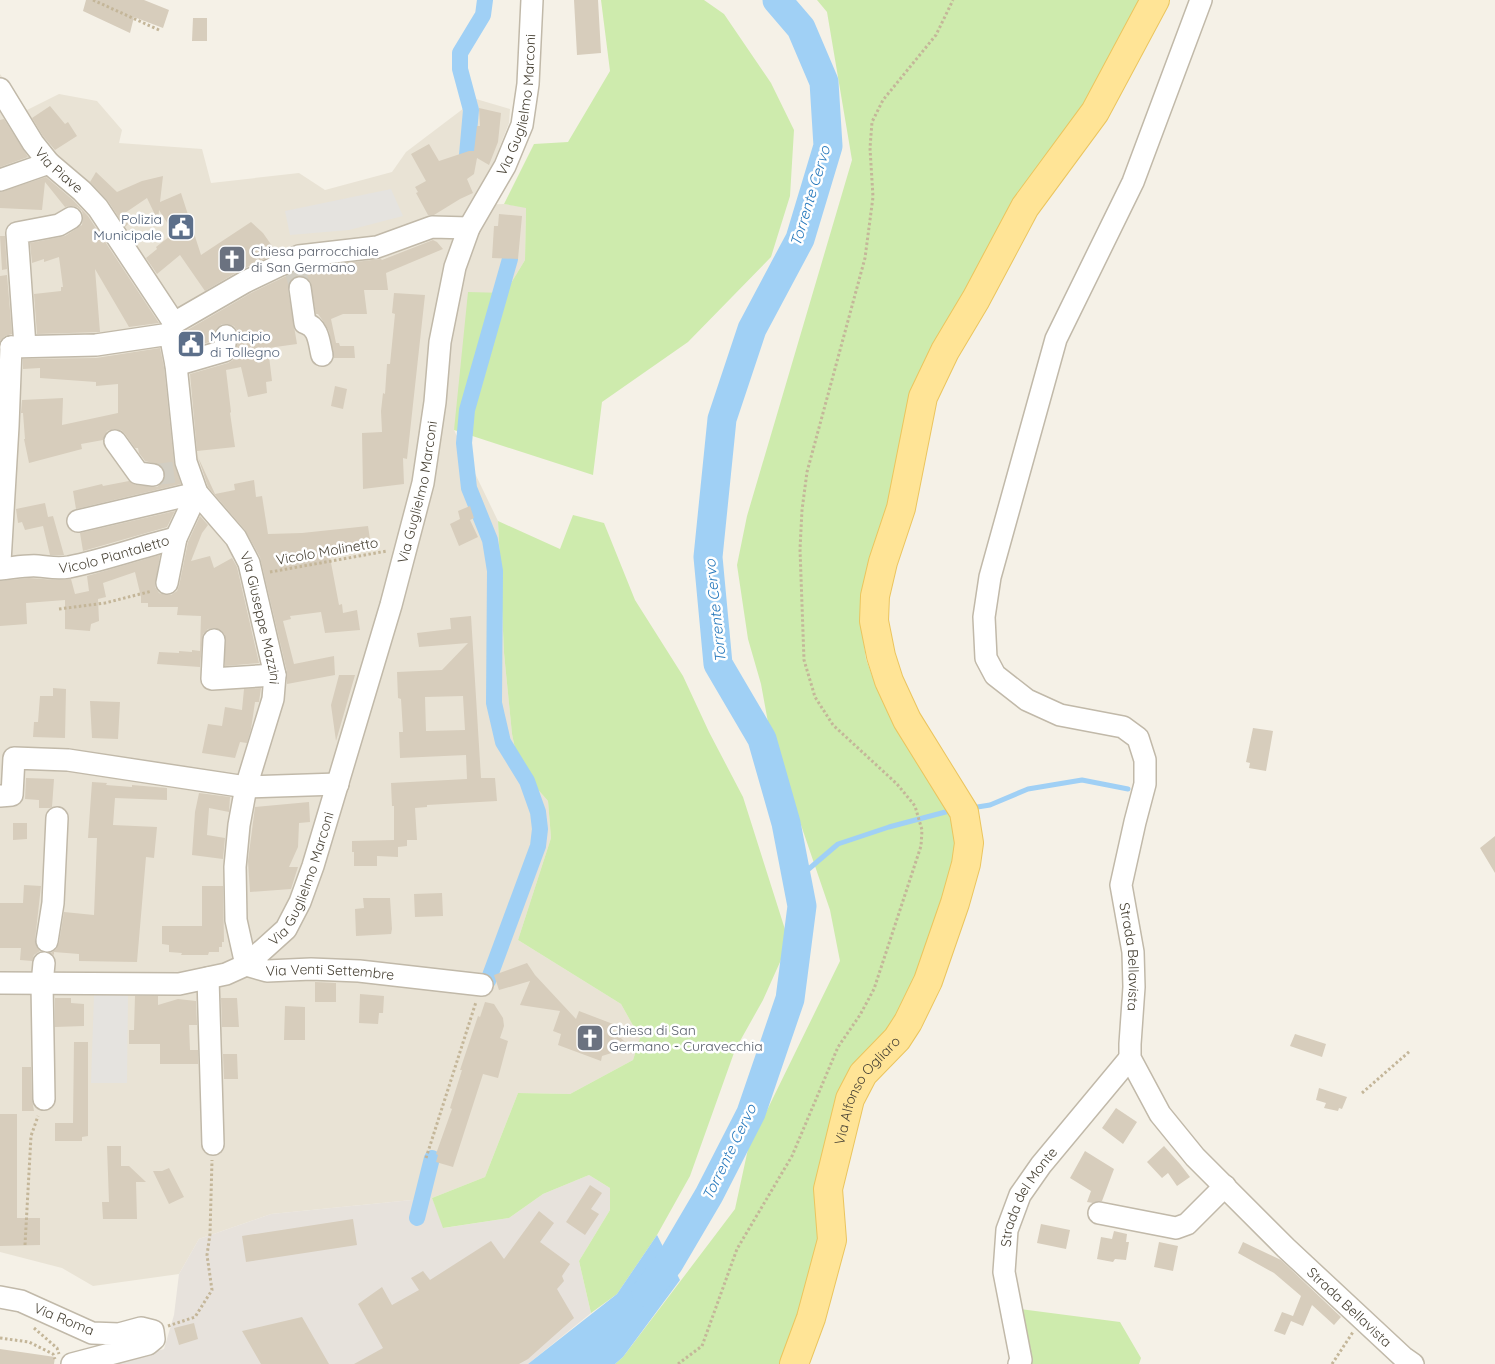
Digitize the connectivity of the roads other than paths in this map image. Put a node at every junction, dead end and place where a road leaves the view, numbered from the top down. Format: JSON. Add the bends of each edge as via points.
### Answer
{"nodes":[{"id":1,"x":532,"y":0,"type":"edge"},
{"id":2,"x":1155,"y":0,"type":"edge"},
{"id":3,"x":1201,"y":0,"type":"edge"},
{"id":4,"x":0,"y":89,"type":"edge"},
{"id":5,"x":49,"y":163,"type":"junction"},
{"id":6,"x":0,"y":180,"type":"edge"},
{"id":7,"x":71,"y":218,"type":"dead end"},
{"id":8,"x":469,"y":228,"type":"junction"},
{"id":9,"x":300,"y":288,"type":"tunnel mouth"},
{"id":10,"x":172,"y":329,"type":"junction"},
{"id":11,"x":226,"y":336,"type":"dead end"},
{"id":12,"x":12,"y":347,"type":"edge"},
{"id":13,"x":322,"y":355,"type":"dead end"},
{"id":14,"x":176,"y":365,"type":"junction"},
{"id":15,"x":115,"y":440,"type":"dead end"},
{"id":16,"x":153,"y":475,"type":"tunnel mouth"},
{"id":17,"x":197,"y":493,"type":"junction"},
{"id":18,"x":78,"y":521,"type":"dead end"},
{"id":19,"x":176,"y":538,"type":"junction"},
{"id":20,"x":0,"y":562,"type":"edge"},
{"id":21,"x":0,"y":569,"type":"edge"},
{"id":22,"x":166,"y":583,"type":"road end"},
{"id":23,"x":214,"y":640,"type":"dead end"},
{"id":24,"x":274,"y":675,"type":"junction"},
{"id":25,"x":338,"y":784,"type":"junction"},
{"id":26,"x":246,"y":787,"type":"junction"},
{"id":27,"x":0,"y":796,"type":"edge"},
{"id":28,"x":57,"y":818,"type":"dead end"},
{"id":29,"x":47,"y":941,"type":"dead end"},
{"id":30,"x":246,"y":965,"type":"junction"},
{"id":31,"x":43,"y":973,"type":"junction"},
{"id":32,"x":208,"y":978,"type":"junction"},
{"id":33,"x":0,"y":982,"type":"edge"},
{"id":34,"x":482,"y":985,"type":"road end"},
{"id":35,"x":1130,"y":1058,"type":"junction"},
{"id":36,"x":44,"y":1099,"type":"road end"},
{"id":37,"x":213,"y":1144,"type":"road end"},
{"id":38,"x":1224,"y":1186,"type":"junction"},
{"id":39,"x":1099,"y":1213,"type":"dead end"},
{"id":40,"x":0,"y":1297,"type":"edge"},
{"id":41,"x":66,"y":1360,"type":"edge"},
{"id":42,"x":794,"y":1364,"type":"edge"},
{"id":43,"x":1019,"y":1364,"type":"edge"},
{"id":44,"x":1413,"y":1364,"type":"edge"}],
"edges":[{"from":1,"to":8,"type":"street","name":"Via Guglielmo Marconi","via":[[528,84],[522,125],[505,166]]},
{"from":2,"to":42,"type":"main road","name":"Via Alfonso Ogliaro","via":[[1095,112],[1025,207],[923,397],[901,508],[875,596],[874,621],[884,664],[907,720],[964,812],[969,843],[955,903],[928,982],[897,1039],[864,1074],[850,1099],[828,1189],[832,1240],[811,1318]]},
{"from":3,"to":35,"type":"street","name":"Strada Bellavista","via":[[1133,182],[1056,340],[990,576],[984,617],[986,658],[995,674],[1027,700],[1060,715],[1123,727],[1138,738],[1145,760],[1145,784],[1122,885],[1133,952]]},
{"from":4,"to":5,"type":"street","name":"Via Piave"},
{"from":5,"to":6,"type":"street"},
{"from":5,"to":10,"type":"street","name":"Via Piave","via":[[98,208]]},
{"from":7,"to":12,"type":"street","via":[[59,225],[17,232]]},
{"from":8,"to":10,"type":"street","via":[[432,227],[377,247],[299,256],[293,262],[245,282]]},
{"from":8,"to":25,"type":"street","name":"Via Guglielmo Marconi","via":[[455,267],[440,342],[423,483]]},
{"from":9,"to":13,"type":"street","via":[[305,323],[316,331]]},
{"from":10,"to":12,"type":"street","via":[[96,345]]},
{"from":10,"to":14,"type":"street","name":"Via Giuseppe Mazzini"},
{"from":11,"to":14,"type":"street","via":[[224,351]]},
{"from":12,"to":20,"type":"street"},
{"from":14,"to":17,"type":"street","name":"Via Giuseppe Mazzini","via":[[185,471]]},
{"from":15,"to":16,"type":"street","via":[[138,473]]},
{"from":17,"to":18,"type":"street"},
{"from":17,"to":19,"type":"street"},
{"from":17,"to":24,"type":"street","name":"Via Giuseppe Mazzini","via":[[236,538],[249,563]]},
{"from":19,"to":21,"type":"street","name":"Vicolo Piantaletto","via":[[68,567]]},
{"from":19,"to":22,"type":"street"},
{"from":23,"to":24,"type":"street","via":[[212,679]]},
{"from":24,"to":26,"type":"street","name":"Via Giuseppe Mazzini","via":[[273,699]]},
{"from":25,"to":26,"type":"street"},
{"from":25,"to":30,"type":"street","name":"Via Guglielmo Marconi","via":[[300,902],[286,929]]},
{"from":26,"to":27,"type":"street","via":[[68,760],[14,758],[12,795]]},
{"from":26,"to":30,"type":"street","name":"Via Giuseppe Mazzini","via":[[235,867],[236,920]]},
{"from":28,"to":29,"type":"street"},
{"from":30,"to":32,"type":"street","name":"Via Venti Settembre"},
{"from":30,"to":34,"type":"street","name":"Via Venti Settembre","via":[[267,971],[359,971]]},
{"from":31,"to":32,"type":"street","name":"Via Venti Settembre","via":[[179,984]]},
{"from":31,"to":33,"type":"street","name":"Via Venti Settembre"},
{"from":31,"to":36,"type":"street"},
{"from":32,"to":37,"type":"street"},
{"from":35,"to":38,"type":"street","name":"Strada Bellavista","via":[[1160,1114]]},
{"from":35,"to":43,"type":"street","name":"Strada del Monte","via":[[1036,1172],[1020,1195],[1007,1230],[1004,1272],[1021,1360]]},
{"from":38,"to":39,"type":"street","via":[[1187,1224],[1176,1228]]},
{"from":38,"to":44,"type":"street","name":"Strada Bellavista","via":[[1286,1248]]},
{"from":40,"to":41,"type":"street","name":"Via Roma","via":[[21,1301],[92,1333],[119,1334],[141,1328],[153,1331],[154,1339],[148,1344]]}]}
